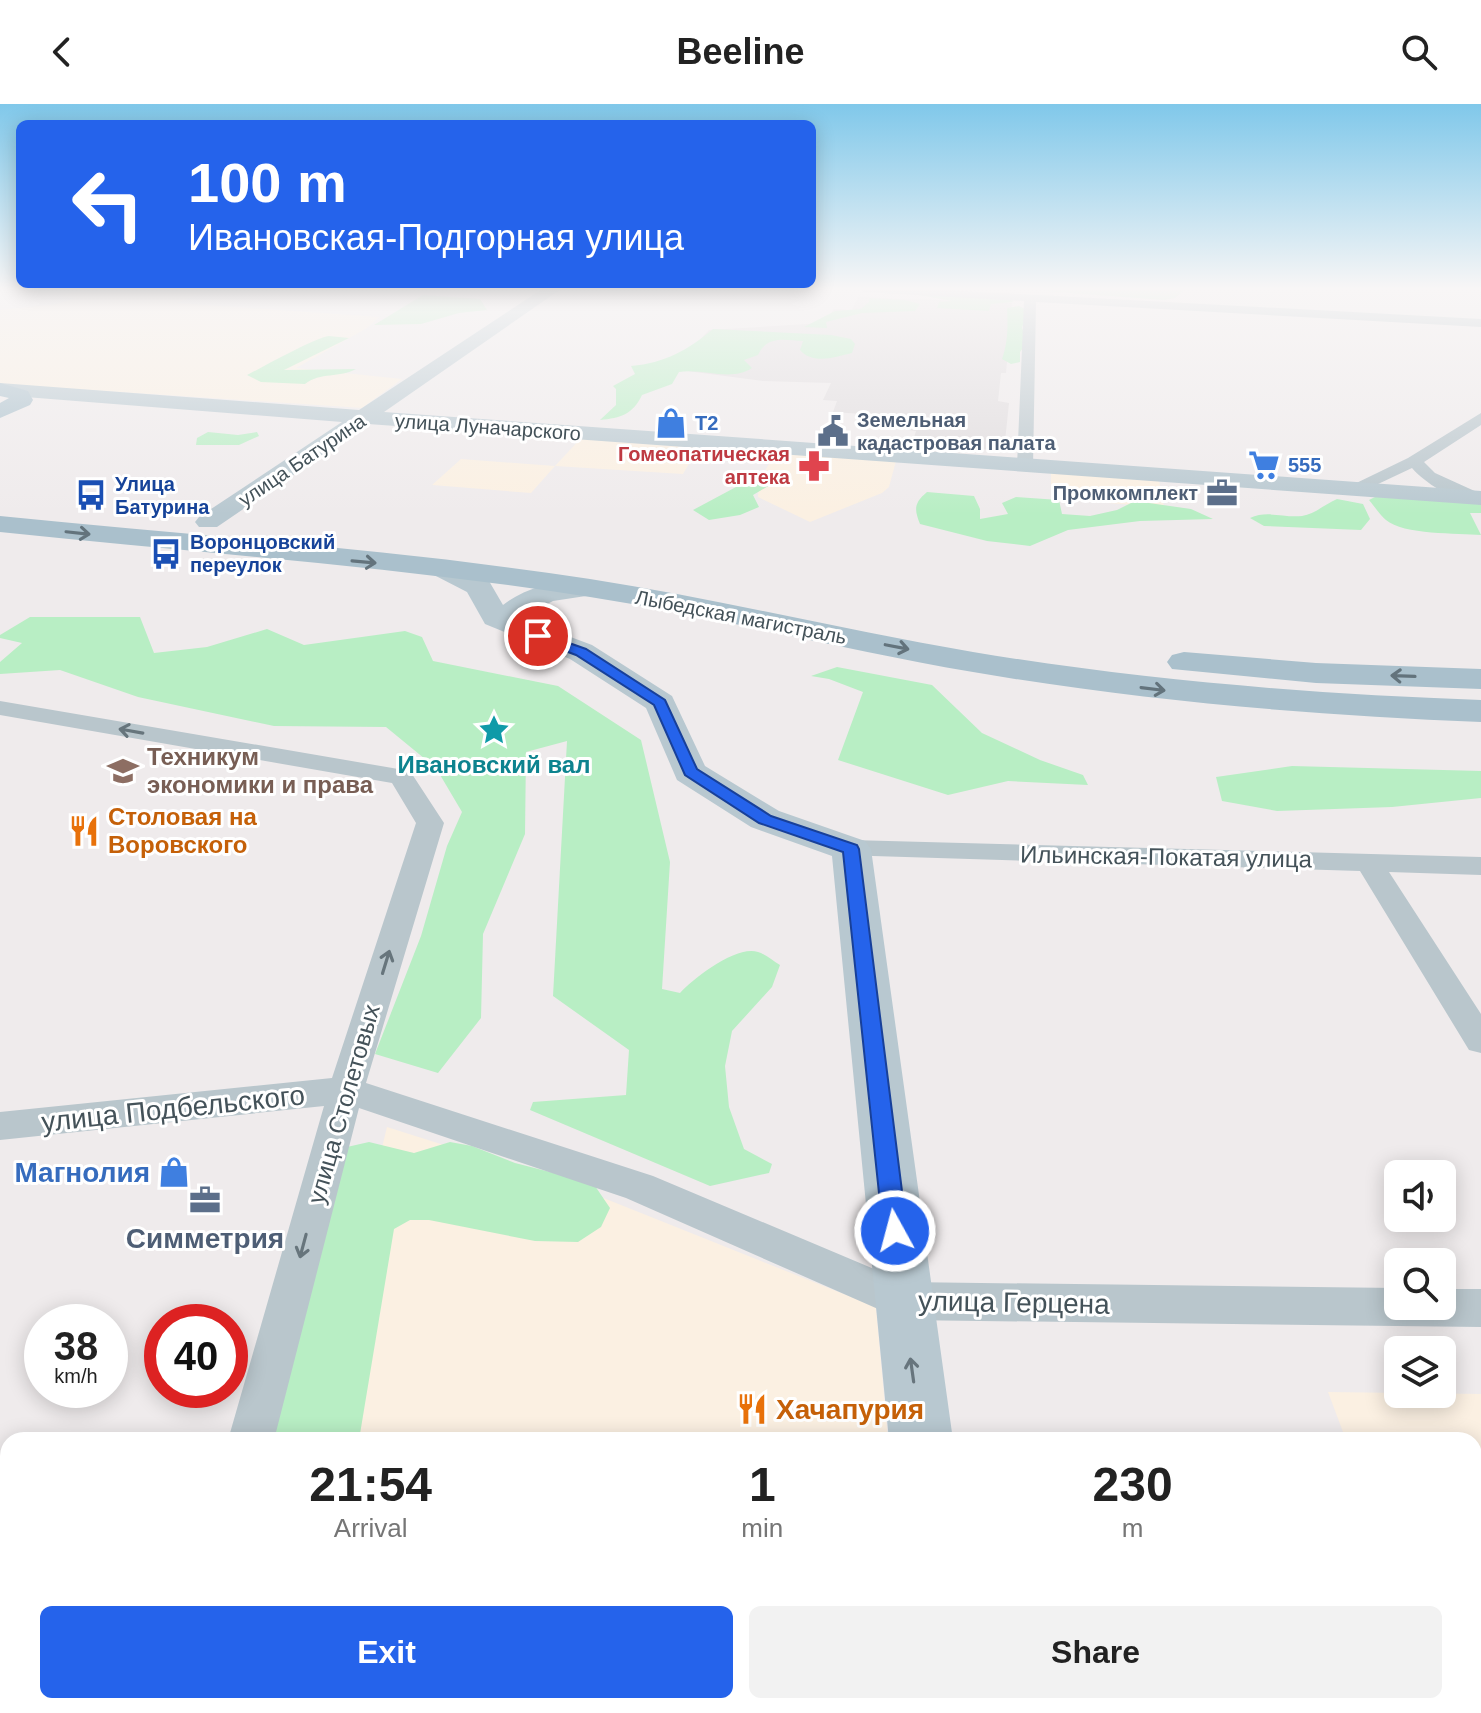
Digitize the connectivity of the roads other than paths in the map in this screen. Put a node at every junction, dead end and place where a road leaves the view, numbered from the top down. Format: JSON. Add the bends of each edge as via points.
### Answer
{"nodes":[{"id":1,"x":444,"y":364,"type":"edge"},
{"id":2,"x":1028,"y":364,"type":"edge"},
{"id":3,"x":0,"y":389,"type":"edge"},
{"id":4,"x":165,"y":402,"type":"junction"},
{"id":5,"x":0,"y":413,"type":"edge"},
{"id":6,"x":365,"y":418,"type":"junction"},
{"id":7,"x":1481,"y":418,"type":"edge"},
{"id":8,"x":1414,"y":461,"type":"junction"},
{"id":9,"x":1025,"y":466,"type":"junction"},
{"id":10,"x":1353,"y":489,"type":"junction"},
{"id":11,"x":1477,"y":497,"type":"edge"},
{"id":12,"x":0,"y":502,"type":"edge"},
{"id":13,"x":208,"y":522,"type":"junction"},
{"id":14,"x":0,"y":524,"type":"edge"},
{"id":15,"x":444,"y":569,"type":"junction"},
{"id":16,"x":589,"y":588,"type":"junction"},
{"id":17,"x":514,"y":628,"type":"junction"},
{"id":18,"x":1116,"y":654,"type":"dead end"},
{"id":19,"x":1161,"y":659,"type":"dead end"},
{"id":20,"x":1481,"y":679,"type":"edge"},
{"id":21,"x":0,"y":708,"type":"edge"},
{"id":22,"x":1481,"y":711,"type":"edge"},
{"id":23,"x":851,"y":849,"type":"junction"},
{"id":24,"x":1368,"y":862,"type":"junction"},
{"id":25,"x":1481,"y":866,"type":"edge"},
{"id":26,"x":1481,"y":1041,"type":"edge"},
{"id":27,"x":346,"y":1090,"type":"junction"},
{"id":28,"x":0,"y":1126,"type":"edge"},
{"id":29,"x":903,"y":1301,"type":"junction"},
{"id":30,"x":1481,"y":1308,"type":"edge"},
{"id":31,"x":253,"y":1432,"type":"edge"},
{"id":32,"x":920,"y":1432,"type":"edge"}],
"edges":[{"from":1,"to":6,"type":"main road","name":"улица Батурина"},
{"from":2,"to":9,"type":"street"},
{"from":3,"to":4,"type":"main road","name":"улица Луначарского"},
{"from":3,"to":5,"type":"main road","via":[[21,395],[22,400]]},
{"from":4,"to":5,"type":"main road","name":"улица Луначарского"},
{"from":4,"to":6,"type":"main road","name":"улица Луначарского"},
{"from":6,"to":9,"type":"main road","name":"улица Луначарского"},
{"from":6,"to":13,"type":"main road","name":"улица Батурина"},
{"from":7,"to":8,"type":"street"},
{"from":8,"to":10,"type":"street"},
{"from":8,"to":11,"type":"street","via":[[1429,477]]},
{"from":9,"to":10,"type":"main road","name":"улица Луначарского"},
{"from":10,"to":11,"type":"main road","name":"улица Луначарского"},
{"from":12,"to":13,"type":"main road","name":"Лыбедская магистраль"},
{"from":13,"to":18,"type":"main road","name":"Лыбедская магистраль","via":[[570,560],[998,638]]},
{"from":14,"to":15,"type":"main road","name":"Лыбедская магистраль","one_way":true},
{"from":15,"to":16,"type":"main road","name":"Лыбедская магистраль"},
{"from":15,"to":17,"type":"main road","via":[[479,587],[495,618]]},
{"from":16,"to":17,"type":"main road","via":[[523,602],[513,612]]},
{"from":16,"to":22,"type":"main road","name":"Лыбедская магистраль","one_way":true,"via":[[1110,684],[1311,705]]},
{"from":17,"to":23,"type":"main road","via":[[581,652],[660,703],[690,772],[765,819]]},
{"from":20,"to":19,"type":"main road","one_way":true,"via":[[1316,673]]},
{"from":27,"to":21,"type":"street","name":"улица Столетовых","one_way":true,"via":[[430,823],[401,777]]},
{"from":23,"to":24,"type":"street","name":"Ильинская-Покатая улица"},
{"from":23,"to":29,"type":"main road"},
{"from":24,"to":25,"type":"street","name":"Ильинская-Покатая улица"},
{"from":24,"to":26,"type":"street"},
{"from":27,"to":28,"type":"street","name":"улица Подбельского"},
{"from":27,"to":29,"type":"street","name":"улица Герцена","via":[[639,1187]]},
{"from":27,"to":31,"type":"street","name":"улица Столетовых","one_way":true},
{"from":29,"to":30,"type":"street","name":"улица Герцена"},
{"from":32,"to":29,"type":"main road","one_way":true}]}
